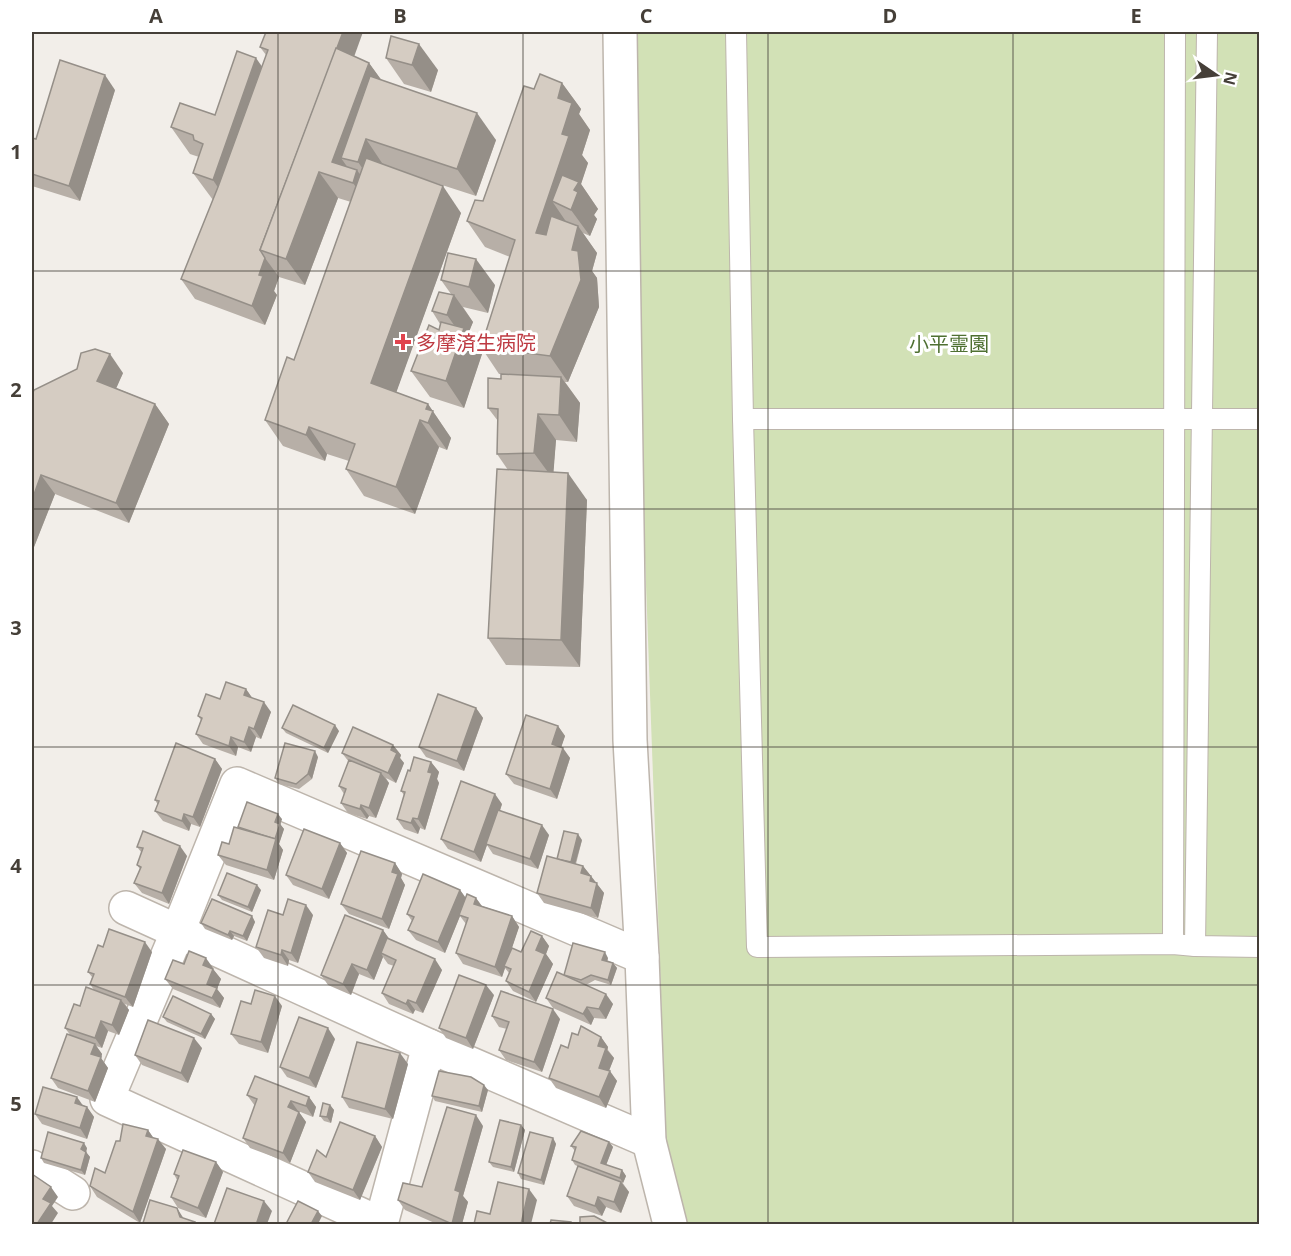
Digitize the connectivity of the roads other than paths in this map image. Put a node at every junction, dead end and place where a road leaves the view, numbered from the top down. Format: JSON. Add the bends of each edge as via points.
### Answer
{"nodes":[{"id":1,"x":620,"y":32,"type":"edge"},
{"id":2,"x":736,"y":32,"type":"edge"},
{"id":3,"x":1175,"y":32,"type":"edge"},
{"id":4,"x":1208,"y":32,"type":"edge"},
{"id":5,"x":743,"y":419,"type":"junction"},
{"id":6,"x":1174,"y":419,"type":"junction"},
{"id":7,"x":1202,"y":419,"type":"junction"},
{"id":8,"x":1260,"y":419,"type":"edge"},
{"id":9,"x":126,"y":908,"type":"dead end"},
{"id":10,"x":178,"y":931,"type":"junction"},
{"id":11,"x":1173,"y":944,"type":"junction"},
{"id":12,"x":1195,"y":946,"type":"junction"},
{"id":13,"x":1260,"y":946,"type":"edge"},
{"id":14,"x":642,"y":957,"type":"junction"},
{"id":15,"x":429,"y":1046,"type":"junction"},
{"id":16,"x":649,"y":1142,"type":"junction"},
{"id":17,"x":32,"y":1167,"type":"edge"},
{"id":18,"x":73,"y":1193,"type":"dead end"},
{"id":19,"x":670,"y":1224,"type":"edge"}],
"edges":[{"from":1,"to":14,"type":"street","via":[[630,740]]},
{"from":2,"to":5,"type":"lane"},
{"from":3,"to":6,"type":"lane"},
{"from":4,"to":7,"type":"lane"},
{"from":5,"to":6,"type":"lane"},
{"from":5,"to":11,"type":"lane","via":[[757,947]]},
{"from":6,"to":7,"type":"lane"},
{"from":6,"to":11,"type":"lane"},
{"from":7,"to":8,"type":"lane"},
{"from":7,"to":12,"type":"lane"},
{"from":9,"to":10,"type":"street"},
{"from":10,"to":14,"type":"street","via":[[237,784]]},
{"from":10,"to":15,"type":"street"},
{"from":10,"to":15,"type":"street","via":[[107,1100],[381,1224]]},
{"from":11,"to":12,"type":"lane"},
{"from":12,"to":13,"type":"lane"},
{"from":14,"to":16,"type":"street"},
{"from":15,"to":16,"type":"street"},
{"from":16,"to":19,"type":"street"},
{"from":17,"to":18,"type":"street"}]}
